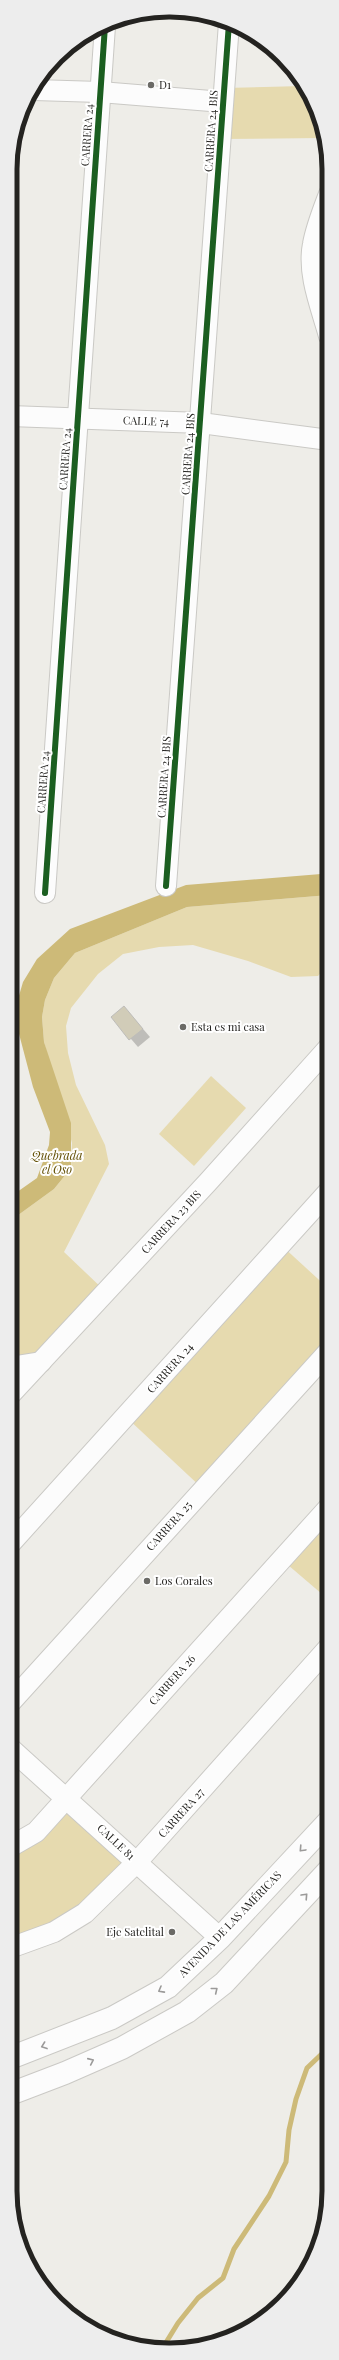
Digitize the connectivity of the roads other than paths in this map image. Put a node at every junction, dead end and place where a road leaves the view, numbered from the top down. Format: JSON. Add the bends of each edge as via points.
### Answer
{"nodes":[{"id":1,"x":229,"y":29,"type":"edge"},
{"id":2,"x":105,"y":32,"type":"edge"},
{"id":3,"x":39,"y":90,"type":"edge"},
{"id":4,"x":100,"y":92,"type":"junction"},
{"id":5,"x":223,"y":102,"type":"junction"},
{"id":6,"x":322,"y":212,"type":"edge"},
{"id":7,"x":322,"y":310,"type":"edge"},
{"id":8,"x":17,"y":416,"type":"edge"},
{"id":9,"x":78,"y":419,"type":"junction"},
{"id":10,"x":201,"y":423,"type":"junction"},
{"id":11,"x":322,"y":439,"type":"edge"},
{"id":12,"x":166,"y":886,"type":"dead end"},
{"id":13,"x":45,"y":892,"type":"dead end"},
{"id":14,"x":322,"y":1055,"type":"edge"},
{"id":15,"x":322,"y":1199,"type":"edge"},
{"id":16,"x":322,"y":1359,"type":"edge"},
{"id":17,"x":41,"y":1362,"type":"junction"},
{"id":18,"x":17,"y":1366,"type":"edge"},
{"id":19,"x":17,"y":1388,"type":"edge"},
{"id":20,"x":322,"y":1515,"type":"edge"},
{"id":21,"x":17,"y":1536,"type":"edge"},
{"id":22,"x":322,"y":1655,"type":"edge"},
{"id":23,"x":17,"y":1694,"type":"edge"},
{"id":24,"x":17,"y":1754,"type":"edge"},
{"id":25,"x":67,"y":1797,"type":"junction"},
{"id":26,"x":322,"y":1828,"type":"edge"},
{"id":27,"x":17,"y":1843,"type":"edge"},
{"id":28,"x":137,"y":1862,"type":"junction"},
{"id":29,"x":322,"y":1877,"type":"edge"},
{"id":30,"x":220,"y":1938,"type":"junction"},
{"id":31,"x":17,"y":1945,"type":"edge"},
{"id":32,"x":17,"y":2055,"type":"edge"},
{"id":33,"x":17,"y":2091,"type":"edge"}],
"edges":[{"from":1,"to":5,"type":"street","name":"CARRERA 24 BIS"},
{"from":2,"to":4,"type":"street","name":"CARRERA 24"},
{"from":3,"to":4,"type":"street"},
{"from":4,"to":5,"type":"street"},
{"from":4,"to":9,"type":"street","name":"CARRERA 24"},
{"from":5,"to":10,"type":"street","name":"CARRERA 24 BIS"},
{"from":6,"to":7,"type":"street","via":[[316,228],[312,259],[313,276]]},
{"from":8,"to":9,"type":"street","name":"CALLE 74"},
{"from":9,"to":10,"type":"street","name":"CALLE 74"},
{"from":9,"to":13,"type":"street","name":"CARRERA 24"},
{"from":10,"to":11,"type":"street","name":"CALLE 74"},
{"from":10,"to":12,"type":"street","name":"CARRERA 24 BIS"},
{"from":14,"to":17,"type":"street","name":"CARRERA 23 BIS","via":[[203,1188]]},
{"from":15,"to":21,"type":"street","name":"CARRERA 24"},
{"from":16,"to":23,"type":"street","name":"CARRERA 25"},
{"from":17,"to":18,"type":"street"},
{"from":17,"to":19,"type":"street","name":"CARRERA 23 BIS"},
{"from":20,"to":25,"type":"street","name":"CARRERA 26"},
{"from":22,"to":28,"type":"street","name":"CARRERA 27"},
{"from":24,"to":25,"type":"street","name":"CALLE 81"},
{"from":25,"to":27,"type":"street","name":"CARRERA 26","via":[[36,1832]]},
{"from":25,"to":28,"type":"street","name":"CALLE 81"},
{"from":26,"to":30,"type":"main road","name":"AVENIDA DE LAS AMÉRICAS","one_way":true},
{"from":28,"to":30,"type":"street","name":"CALLE 81"},
{"from":28,"to":31,"type":"street","name":"CARRERA 27","via":[[85,1913],[54,1932]]},
{"from":33,"to":29,"type":"main road","one_way":true,"via":[[122,2048],[187,2012],[224,1982]]},
{"from":30,"to":32,"type":"main road","name":"AVENIDA DE LAS AMÉRICAS","one_way":true,"via":[[168,1986],[112,2018]]}]}
